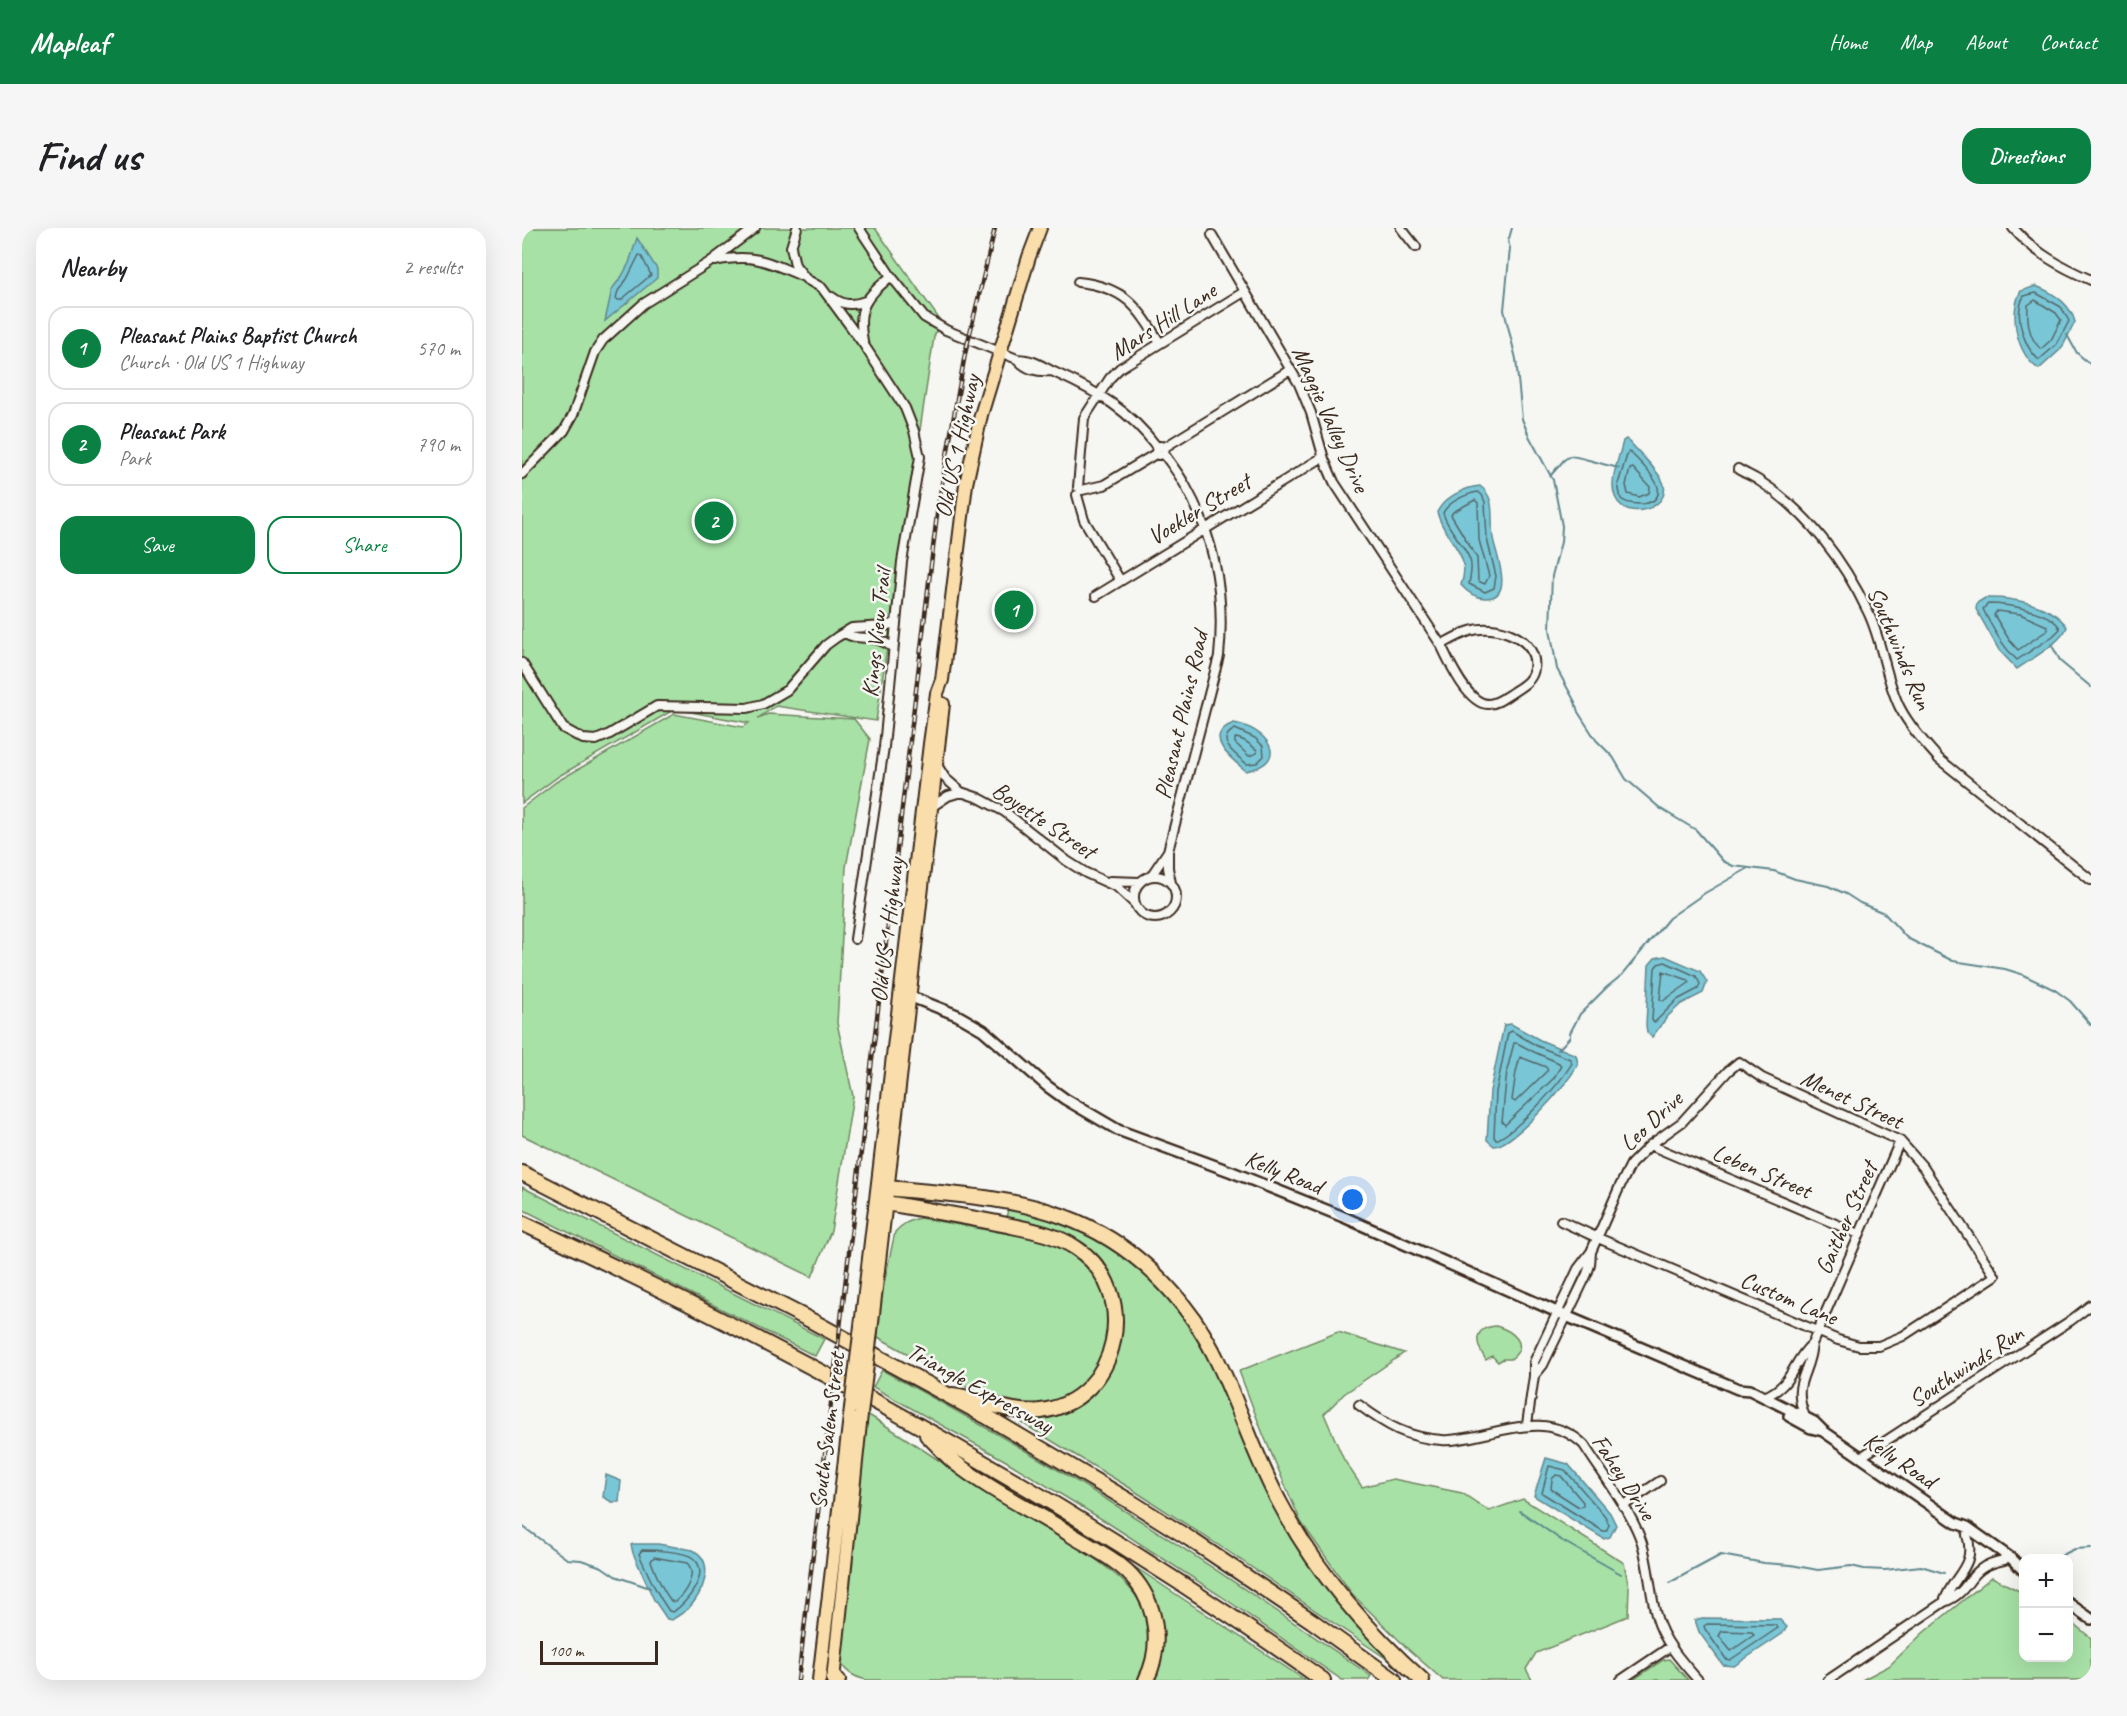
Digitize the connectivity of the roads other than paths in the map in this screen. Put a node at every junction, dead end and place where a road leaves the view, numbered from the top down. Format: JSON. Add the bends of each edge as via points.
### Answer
{"nodes":[{"id":1,"x":755,"y":228,"type":"edge"},
{"id":2,"x":797,"y":228,"type":"edge"},
{"id":3,"x":859,"y":228,"type":"edge"},
{"id":4,"x":1040,"y":228,"type":"edge"},
{"id":5,"x":1401,"y":228,"type":"edge"},
{"id":6,"x":2013,"y":228,"type":"edge"},
{"id":7,"x":1212,"y":235,"type":"dead end"},
{"id":8,"x":1416,"y":247,"type":"dead end"},
{"id":9,"x":711,"y":262,"type":"junction"},
{"id":10,"x":891,"y":276,"type":"junction"},
{"id":11,"x":805,"y":277,"type":"junction"},
{"id":12,"x":2091,"y":280,"type":"edge"},
{"id":13,"x":1078,"y":282,"type":"dead end"},
{"id":14,"x":1244,"y":292,"type":"junction"},
{"id":15,"x":826,"y":293,"type":"junction"},
{"id":16,"x":865,"y":301,"type":"junction"},
{"id":17,"x":1160,"y":343,"type":"junction"},
{"id":18,"x":864,"y":345,"type":"junction"},
{"id":19,"x":1000,"y":352,"type":"junction"},
{"id":20,"x":1290,"y":370,"type":"junction"},
{"id":21,"x":1099,"y":393,"type":"junction"},
{"id":22,"x":1161,"y":450,"type":"junction"},
{"id":23,"x":1323,"y":457,"type":"junction"},
{"id":24,"x":1738,"y":469,"type":"dead end"},
{"id":25,"x":522,"y":474,"type":"edge"},
{"id":26,"x":1079,"y":491,"type":"junction"},
{"id":27,"x":1204,"y":528,"type":"junction"},
{"id":28,"x":1120,"y":580,"type":"junction"},
{"id":29,"x":1096,"y":596,"type":"dead end"},
{"id":30,"x":895,"y":623,"type":"junction"},
{"id":31,"x":845,"y":633,"type":"junction"},
{"id":32,"x":1441,"y":645,"type":"junction"},
{"id":33,"x":893,"y":648,"type":"junction"},
{"id":34,"x":522,"y":663,"type":"edge"},
{"id":35,"x":942,"y":680,"type":"junction"},
{"id":36,"x":937,"y":765,"type":"junction"},
{"id":37,"x":961,"y":792,"type":"junction"},
{"id":38,"x":933,"y":806,"type":"junction"},
{"id":39,"x":1168,"y":851,"type":"junction"},
{"id":40,"x":1151,"y":876,"type":"junction"},
{"id":41,"x":1106,"y":880,"type":"junction"},
{"id":42,"x":2091,"y":880,"type":"edge"},
{"id":43,"x":1140,"y":882,"type":"junction"},
{"id":44,"x":1171,"y":883,"type":"junction"},
{"id":45,"x":1134,"y":903,"type":"junction"},
{"id":46,"x":855,"y":939,"type":"dead end"},
{"id":47,"x":905,"y":994,"type":"junction"},
{"id":48,"x":1739,"y":1062,"type":"joint"},
{"id":49,"x":1900,"y":1141,"type":"junction"},
{"id":50,"x":1650,"y":1145,"type":"junction"},
{"id":51,"x":522,"y":1173,"type":"edge"},
{"id":52,"x":883,"y":1187,"type":"junction"},
{"id":53,"x":881,"y":1202,"type":"junction"},
{"id":54,"x":1561,"y":1221,"type":"dead end"},
{"id":55,"x":522,"y":1223,"type":"edge"},
{"id":56,"x":1859,"y":1234,"type":"junction"},
{"id":57,"x":1598,"y":1238,"type":"junction"},
{"id":58,"x":1995,"y":1276,"type":"joint"},
{"id":59,"x":2091,"y":1305,"type":"edge"},
{"id":60,"x":1561,"y":1314,"type":"junction"},
{"id":61,"x":1818,"y":1331,"type":"junction"},
{"id":62,"x":1812,"y":1344,"type":"junction"},
{"id":63,"x":1738,"y":1389,"type":"junction"},
{"id":64,"x":944,"y":1394,"type":"junction"},
{"id":65,"x":1764,"y":1397,"type":"junction"},
{"id":66,"x":1359,"y":1405,"type":"dead end"},
{"id":67,"x":1805,"y":1417,"type":"junction"},
{"id":68,"x":914,"y":1421,"type":"junction"},
{"id":69,"x":1527,"y":1424,"type":"junction"},
{"id":70,"x":1823,"y":1431,"type":"junction"},
{"id":71,"x":1861,"y":1457,"type":"junction"},
{"id":72,"x":1660,"y":1481,"type":"dead end"},
{"id":73,"x":1623,"y":1506,"type":"junction"},
{"id":74,"x":1956,"y":1522,"type":"junction"},
{"id":75,"x":1967,"y":1534,"type":"junction"},
{"id":76,"x":2004,"y":1560,"type":"junction"},
{"id":77,"x":2019,"y":1567,"type":"edge"},
{"id":78,"x":2019,"y":1568,"type":"edge"},
{"id":79,"x":1944,"y":1602,"type":"junction"},
{"id":80,"x":2073,"y":1606,"type":"edge"},
{"id":81,"x":2091,"y":1619,"type":"edge"},
{"id":82,"x":1670,"y":1647,"type":"junction"},
{"id":83,"x":829,"y":1679,"type":"edge"},
{"id":84,"x":1146,"y":1680,"type":"edge"},
{"id":85,"x":1323,"y":1680,"type":"edge"},
{"id":86,"x":1394,"y":1680,"type":"edge"},
{"id":87,"x":1422,"y":1680,"type":"edge"},
{"id":88,"x":1621,"y":1680,"type":"edge"},
{"id":89,"x":1698,"y":1680,"type":"edge"},
{"id":90,"x":1828,"y":1680,"type":"edge"}],
"edges":[{"from":1,"to":9,"type":"street"},
{"from":2,"to":11,"type":"street","name":"Kings View Trail","via":[[791,247],[795,265]]},
{"from":3,"to":10,"type":"street","name":"Pleasant Plains Road"},
{"from":4,"to":19,"type":"main road","name":"Old US 1 Highway"},
{"from":5,"to":8,"type":"street"},
{"from":6,"to":12,"type":"street","via":[[2038,252]]},
{"from":7,"to":14,"type":"street","name":"Maggie Valley Drive"},
{"from":9,"to":11,"type":"street","via":[[737,256],[762,259]]},
{"from":9,"to":25,"type":"street","via":[[643,304],[603,340],[564,431]]},
{"from":10,"to":16,"type":"street"},
{"from":10,"to":19,"type":"street","name":"Pleasant Plains Road","via":[[924,317]]},
{"from":11,"to":15,"type":"street","name":"Kings View Trail"},
{"from":13,"to":17,"type":"street","via":[[1100,284],[1126,298],[1143,315]]},
{"from":14,"to":17,"type":"street","name":"Mars Hill Lane"},
{"from":14,"to":20,"type":"street","name":"Maggie Valley Drive"},
{"from":15,"to":16,"type":"street","name":"Kings View Trail","via":[[840,303],[855,305]]},
{"from":15,"to":18,"type":"street","name":"Kings View Trail"},
{"from":16,"to":18,"type":"street","name":"Kings View Trail","via":[[861,330]]},
{"from":17,"to":21,"type":"street","name":"Mars Hill Lane","via":[[1120,368]]},
{"from":18,"to":30,"type":"street","name":"Kings View Trail","via":[[905,408],[920,457]]},
{"from":19,"to":21,"type":"street","name":"Pleasant Plains Road","via":[[1017,359],[1024,367],[1052,371]]},
{"from":19,"to":35,"type":"main road","name":"Old US 1 Highway","via":[[966,484]]},
{"from":20,"to":22,"type":"street"},
{"from":20,"to":23,"type":"street","name":"Maggie Valley Drive","via":[[1311,413]]},
{"from":21,"to":22,"type":"street","name":"Pleasant Plains Road"},
{"from":21,"to":26,"type":"street","name":"Mars Hill Lane","via":[[1084,418]]},
{"from":22,"to":26,"type":"street","via":[[1104,485]]},
{"from":22,"to":27,"type":"street","name":"Pleasant Plains Road","via":[[1185,484]]},
{"from":23,"to":27,"type":"street","name":"Voekler Street"},
{"from":23,"to":32,"type":"street","name":"Maggie Valley Drive","via":[[1345,501]]},
{"from":24,"to":42,"type":"street","name":"Southwinds Run","via":[[1781,498],[1834,553],[1868,613],[1900,707],[1918,736],[1939,759]]},
{"from":26,"to":28,"type":"street","name":"Mars Hill Lane","via":[[1084,520]]},
{"from":27,"to":28,"type":"street","name":"Voekler Street"},
{"from":27,"to":39,"type":"street","name":"Pleasant Plains Road","via":[[1220,588],[1219,656]]},
{"from":28,"to":29,"type":"street","name":"Voekler Street"},
{"from":30,"to":31,"type":"street","via":[[852,628]]},
{"from":30,"to":33,"type":"street","name":"Kings View Trail"},
{"from":31,"to":33,"type":"street","via":[[850,637],[883,640]]},
{"from":31,"to":34,"type":"street","via":[[826,645],[787,690],[763,704],[747,708],[657,706],[596,740],[583,739],[563,728]]},
{"from":32,"to":32,"type":"street","name":"Maggie Valley Drive","via":[[1471,696],[1486,704],[1526,683],[1533,673],[1534,659],[1513,634],[1488,629],[1468,631]]},
{"from":33,"to":46,"type":"street","name":"Kings View Trail","via":[[884,747]]},
{"from":35,"to":36,"type":"main road","name":"Old US 1 Highway"},
{"from":35,"to":47,"type":"main road","name":"Old US 1 Highway","via":[[930,744]]},
{"from":36,"to":37,"type":"street","name":"Boyette Street"},
{"from":36,"to":38,"type":"main road","name":"Old US 1 Highway"},
{"from":37,"to":38,"type":"street","name":"Boyette Street"},
{"from":37,"to":41,"type":"street","name":"Boyette Street","via":[[993,805],[1066,861]]},
{"from":38,"to":47,"type":"main road","name":"Old US 1 Highway"},
{"from":39,"to":40,"type":"street","name":"Pleasant Plains Road"},
{"from":39,"to":44,"type":"street","name":"Pleasant Plains Road"},
{"from":40,"to":43,"type":"street"},
{"from":40,"to":44,"type":"street"},
{"from":41,"to":43,"type":"street","name":"Boyette Street"},
{"from":41,"to":45,"type":"street","name":"Boyette Street"},
{"from":43,"to":45,"type":"street"},
{"from":44,"to":45,"type":"street","name":"Boyette Street","via":[[1176,903],[1168,914],[1148,918]]},
{"from":47,"to":52,"type":"main road","name":"Old US 1 Highway"},
{"from":47,"to":60,"type":"street","name":"Kelly Road","via":[[983,1030],[1047,1086],[1118,1130],[1346,1218]]},
{"from":48,"to":49,"type":"street","name":"Menet Street","via":[[1762,1078]]},
{"from":48,"to":50,"type":"street","name":"Leo Drive","via":[[1682,1122]]},
{"from":49,"to":56,"type":"street","name":"Gaither Street"},
{"from":49,"to":58,"type":"street","name":"Menet Street","via":[[1923,1167]]},
{"from":50,"to":56,"type":"street","name":"Leben Street"},
{"from":50,"to":57,"type":"street","name":"Leo Drive","via":[[1631,1164]]},
{"from":51,"to":64,"type":"highway","name":"Triangle Expressway","via":[[812,1321]]},
{"from":52,"to":53,"type":"main road","name":"South Salem Street"},
{"from":52,"to":87,"type":"highway","via":[[1011,1202],[1064,1216],[1122,1247],[1147,1266],[1190,1314],[1207,1341],[1265,1474],[1320,1570],[1371,1632]]},
{"from":53,"to":64,"type":"highway","via":[[1059,1238],[1091,1260],[1112,1295],[1116,1314],[1111,1354],[1091,1385],[1076,1397],[1042,1411],[1025,1412]]},
{"from":53,"to":83,"type":"main road","name":"South Salem Street","bridge":true},
{"from":54,"to":57,"type":"street","name":"Custom Lane"},
{"from":55,"to":68,"type":"highway"},
{"from":56,"to":61,"type":"street","name":"Gaither Street"},
{"from":57,"to":60,"type":"street","name":"Leo Drive","via":[[1578,1269]]},
{"from":57,"to":61,"type":"street","name":"Custom Lane"},
{"from":58,"to":61,"type":"street","name":"Custom Lane","via":[[1903,1336],[1879,1346],[1859,1346]]},
{"from":59,"to":71,"type":"street","name":"Southwinds Run"},
{"from":60,"to":63,"type":"street","name":"Kelly Road"},
{"from":60,"to":69,"type":"street","name":"Leo Drive","via":[[1534,1362]]},
{"from":61,"to":62,"type":"street","name":"Gaither Street"},
{"from":62,"to":65,"type":"street","name":"Gaither Street","via":[[1785,1384]]},
{"from":62,"to":67,"type":"street","name":"Gaither Street","via":[[1798,1392]]},
{"from":63,"to":65,"type":"street","name":"Kelly Road"},
{"from":63,"to":70,"type":"street","name":"Kelly Road"},
{"from":64,"to":86,"type":"highway","name":"Triangle Expressway","via":[[1131,1502],[1251,1579]]},
{"from":65,"to":67,"type":"street","name":"Kelly Road"},
{"from":66,"to":69,"type":"street","name":"Fahey Drive","via":[[1389,1427],[1445,1441]]},
{"from":67,"to":70,"type":"street","name":"Kelly Road"},
{"from":68,"to":84,"type":"highway","via":[[953,1461],[1105,1556],[1135,1580],[1151,1609],[1155,1628],[1154,1657]]},
{"from":68,"to":85,"type":"highway","via":[[1120,1544]]},
{"from":69,"to":73,"type":"street","name":"Fahey Drive","via":[[1574,1435]]},
{"from":70,"to":71,"type":"street","name":"Kelly Road"},
{"from":71,"to":74,"type":"street","name":"Kelly Road"},
{"from":72,"to":73,"type":"street"},
{"from":73,"to":82,"type":"street","name":"Fahey Drive","via":[[1642,1542],[1656,1617]]},
{"from":74,"to":75,"type":"street","name":"Kelly Road"},
{"from":74,"to":77,"type":"street","name":"Kelly Road"},
{"from":75,"to":76,"type":"street","name":"Kelly Road"},
{"from":75,"to":79,"type":"street","via":[[1968,1561]]},
{"from":76,"to":78,"type":"street","name":"Kelly Road"},
{"from":76,"to":79,"type":"street","via":[[1980,1568],[1961,1593]]},
{"from":79,"to":90,"type":"street"},
{"from":80,"to":81,"type":"street"},
{"from":82,"to":88,"type":"street"},
{"from":82,"to":89,"type":"street","name":"Fahey Drive"}]}
